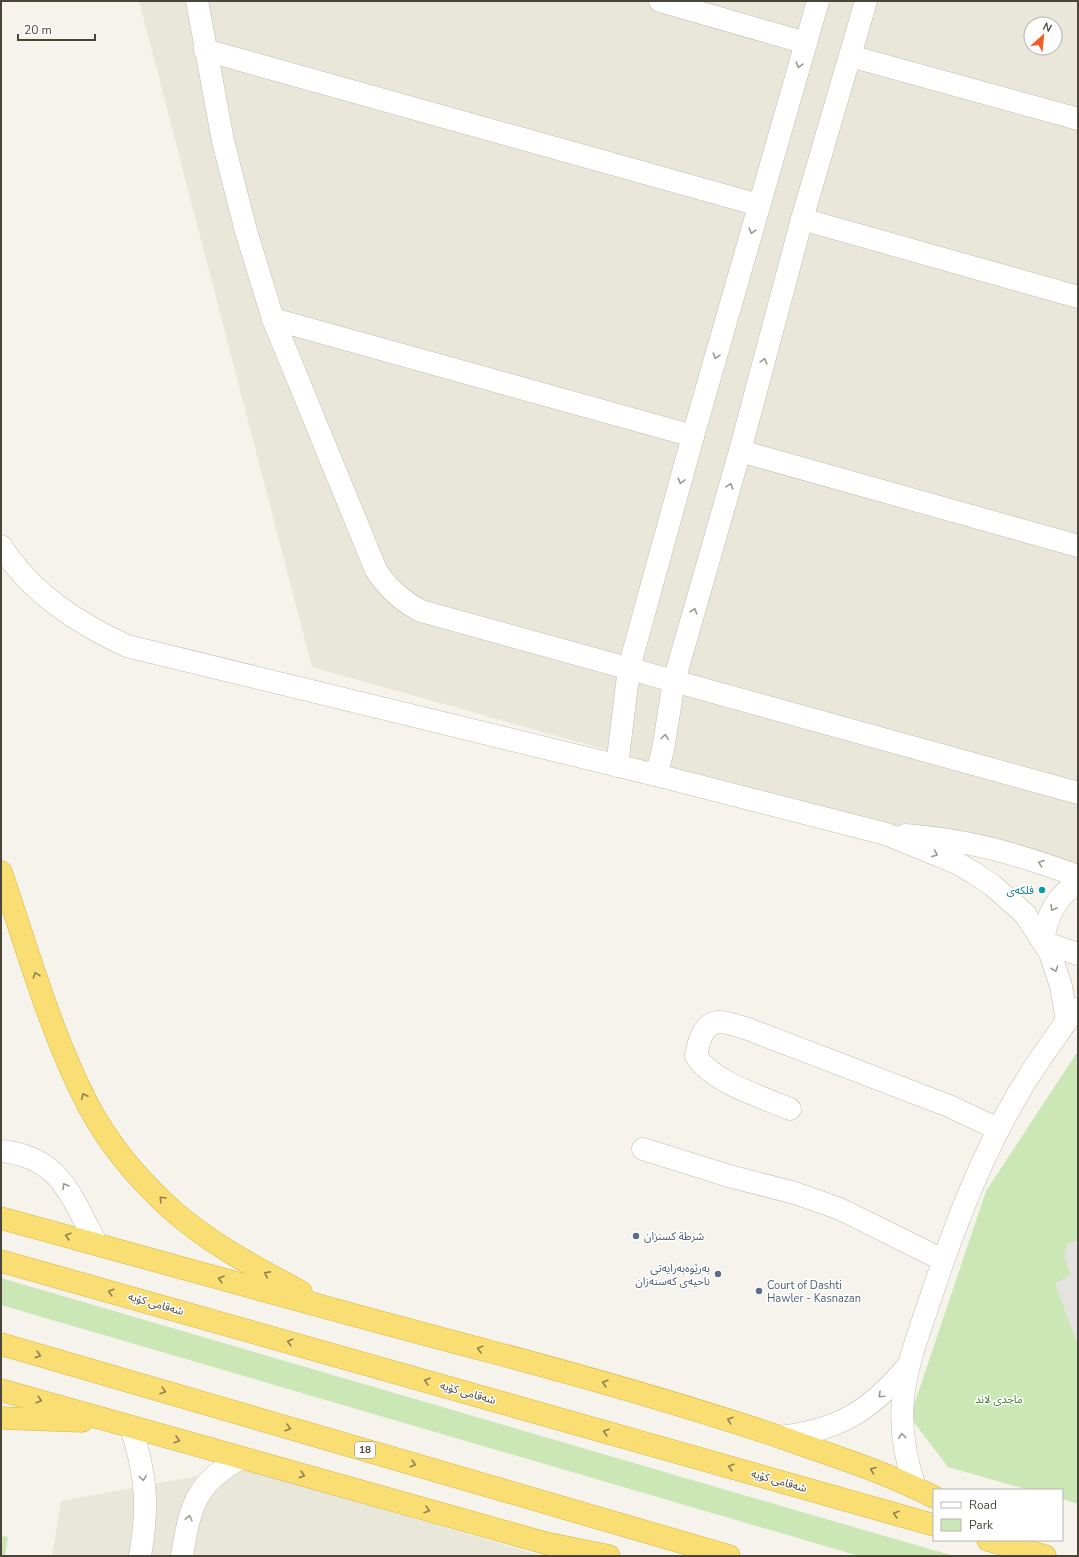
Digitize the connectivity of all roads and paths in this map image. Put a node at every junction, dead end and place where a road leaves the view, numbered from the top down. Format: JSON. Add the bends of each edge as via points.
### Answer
{"nodes":[{"id":1,"x":197,"y":1,"type":"edge"},
{"id":2,"x":660,"y":1,"type":"edge"},
{"id":3,"x":818,"y":1,"type":"edge"},
{"id":4,"x":866,"y":1,"type":"edge"},
{"id":5,"x":806,"y":43,"type":"junction"},
{"id":6,"x":205,"y":50,"type":"junction"},
{"id":7,"x":850,"y":56,"type":"junction"},
{"id":8,"x":1078,"y":119,"type":"edge"},
{"id":9,"x":759,"y":205,"type":"junction"},
{"id":10,"x":802,"y":219,"type":"junction"},
{"id":11,"x":1078,"y":297,"type":"edge"},
{"id":12,"x":274,"y":319,"type":"junction"},
{"id":13,"x":693,"y":436,"type":"junction"},
{"id":14,"x":740,"y":451,"type":"junction"},
{"id":15,"x":1,"y":546,"type":"edge"},
{"id":16,"x":1078,"y":546,"type":"edge"},
{"id":17,"x":629,"y":668,"type":"junction"},
{"id":18,"x":674,"y":681,"type":"junction"},
{"id":19,"x":617,"y":766,"type":"junction"},
{"id":20,"x":656,"y":775,"type":"junction"},
{"id":21,"x":1078,"y":793,"type":"edge"},
{"id":22,"x":886,"y":834,"type":"junction"},
{"id":23,"x":1,"y":872,"type":"edge"},
{"id":24,"x":1078,"y":876,"type":"edge"},
{"id":25,"x":1078,"y":883,"type":"edge"},
{"id":26,"x":1043,"y":942,"type":"junction"},
{"id":27,"x":1078,"y":954,"type":"edge"},
{"id":28,"x":1072,"y":1013,"type":"edge"},
{"id":29,"x":790,"y":1109,"type":"dead end"},
{"id":30,"x":998,"y":1129,"type":"junction"},
{"id":31,"x":643,"y":1149,"type":"dead end"},
{"id":32,"x":1,"y":1151,"type":"edge"},
{"id":33,"x":1,"y":1218,"type":"edge"},
{"id":34,"x":97,"y":1244,"type":"junction"},
{"id":35,"x":943,"y":1260,"type":"junction"},
{"id":36,"x":1,"y":1261,"type":"edge"},
{"id":37,"x":339,"y":1312,"type":"junction"},
{"id":38,"x":1,"y":1344,"type":"edge"},
{"id":39,"x":907,"y":1367,"type":"junction"},
{"id":40,"x":1,"y":1390,"type":"edge"},
{"id":41,"x":1,"y":1418,"type":"edge"},
{"id":42,"x":125,"y":1425,"type":"junction"},
{"id":43,"x":780,"y":1437,"type":"junction"},
{"id":44,"x":241,"y":1458,"type":"junction"},
{"id":45,"x":915,"y":1487,"type":"junction"},
{"id":46,"x":933,"y":1496,"type":"edge"},
{"id":47,"x":933,"y":1525,"type":"edge"},
{"id":48,"x":992,"y":1541,"type":"edge"},
{"id":49,"x":1017,"y":1541,"type":"edge"},
{"id":50,"x":543,"y":1550,"type":"edge"},
{"id":51,"x":140,"y":1556,"type":"edge"},
{"id":52,"x":182,"y":1556,"type":"edge"},
{"id":53,"x":609,"y":1556,"type":"edge"},
{"id":54,"x":729,"y":1556,"type":"edge"},
{"id":55,"x":1044,"y":1556,"type":"edge"}],
"edges":[{"from":1,"to":6,"type":"street"},
{"from":2,"to":5,"type":"street"},
{"from":3,"to":5,"type":"street"},
{"from":4,"to":7,"type":"street"},
{"from":5,"to":9,"type":"street","one_way":true},
{"from":6,"to":9,"type":"street"},
{"from":6,"to":12,"type":"street","via":[[246,231]]},
{"from":7,"to":8,"type":"street"},
{"from":7,"to":10,"type":"street"},
{"from":9,"to":13,"type":"street","one_way":true},
{"from":10,"to":11,"type":"street"},
{"from":14,"to":10,"type":"street","one_way":true},
{"from":12,"to":13,"type":"street"},
{"from":12,"to":17,"type":"street","via":[[376,570],[391,590],[421,611]]},
{"from":13,"to":17,"type":"street","one_way":true},
{"from":14,"to":16,"type":"street"},
{"from":18,"to":14,"type":"street","one_way":true},
{"from":15,"to":19,"type":"street","via":[[31,584],[60,609],[92,630],[127,646]]},
{"from":17,"to":18,"type":"street"},
{"from":17,"to":19,"type":"street"},
{"from":20,"to":18,"type":"street","one_way":true,"via":[[663,750]]},
{"from":18,"to":21,"type":"street"},
{"from":19,"to":20,"type":"street"},
{"from":20,"to":22,"type":"street"},
{"from":24,"to":22,"type":"street","one_way":true,"via":[[1029,858],[985,846],[940,838]]},
{"from":22,"to":26,"type":"street","one_way":true,"via":[[957,863],[992,885],[1025,914]]},
{"from":37,"to":23,"type":"highway","one_way":true,"via":[[242,1260],[205,1236],[171,1209],[140,1178],[112,1143],[69,1067]]},
{"from":25,"to":26,"type":"street","one_way":true,"via":[[1059,898],[1051,911],[1045,926]]},
{"from":26,"to":27,"type":"street"},
{"from":26,"to":28,"type":"street","one_way":true,"via":[[1050,952]]},
{"from":28,"to":30,"type":"street","via":[[1042,1056]]},
{"from":29,"to":30,"type":"street","via":[[722,1079],[701,1064],[696,1056],[703,1032],[718,1022],[748,1029],[949,1106]]},
{"from":30,"to":35,"type":"street","via":[[977,1172]]},
{"from":31,"to":35,"type":"street","via":[[840,1208]]},
{"from":34,"to":32,"type":"street","one_way":true,"via":[[61,1180],[51,1169],[38,1160]]},
{"from":34,"to":33,"type":"highway","one_way":true},
{"from":37,"to":34,"type":"highway","one_way":true},
{"from":35,"to":39,"type":"street"},
{"from":47,"to":36,"type":"highway","name":"شەقامی کۆیە","one_way":true},
{"from":43,"to":37,"type":"highway","one_way":true,"via":[[598,1380]]},
{"from":38,"to":54,"type":"highway","number":"18","one_way":true},
{"from":39,"to":43,"type":"street","one_way":true,"via":[[873,1403],[852,1417],[805,1434]]},
{"from":45,"to":39,"type":"street","one_way":true,"via":[[908,1468],[901,1427]]},
{"from":40,"to":42,"type":"highway","one_way":true},
{"from":41,"to":42,"type":"highway"},
{"from":42,"to":44,"type":"highway","one_way":true},
{"from":42,"to":51,"type":"street","one_way":true,"via":[[141,1465],[145,1492],[146,1525]]},
{"from":45,"to":43,"type":"highway","one_way":true,"via":[[848,1460]]},
{"from":44,"to":50,"type":"highway","one_way":true},
{"from":52,"to":44,"type":"street","one_way":true,"via":[[190,1512],[198,1495],[210,1479],[224,1467]]},
{"from":45,"to":46,"type":"highway"},
{"from":48,"to":55,"type":"highway"},
{"from":49,"to":55,"type":"highway"},
{"from":50,"to":53,"type":"highway"}]}
